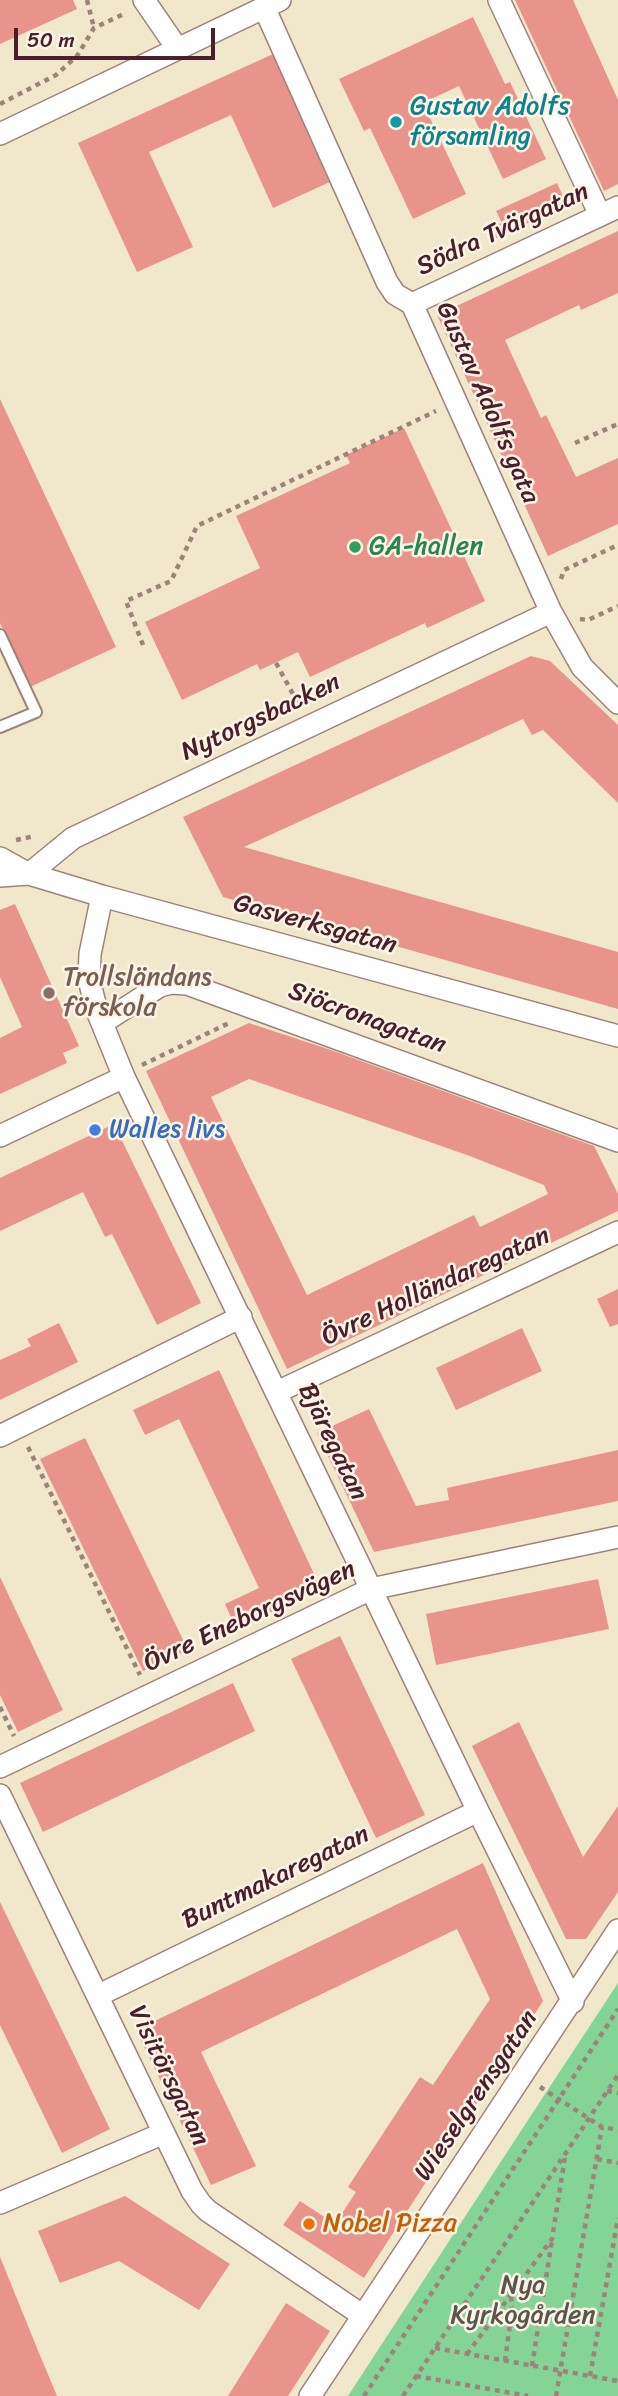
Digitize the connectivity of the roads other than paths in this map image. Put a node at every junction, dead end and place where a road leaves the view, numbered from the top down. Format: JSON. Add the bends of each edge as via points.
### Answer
{"nodes":[{"id":1,"x":499,"y":0,"type":"edge"},
{"id":2,"x":145,"y":1,"type":"edge"},
{"id":3,"x":272,"y":4,"type":"edge"},
{"id":4,"x":177,"y":48,"type":"junction"},
{"id":5,"x":0,"y":134,"type":"edge"},
{"id":6,"x":609,"y":211,"type":"edge"},
{"id":7,"x":412,"y":304,"type":"junction"},
{"id":8,"x":551,"y":612,"type":"junction"},
{"id":9,"x":0,"y":635,"type":"edge"},
{"id":10,"x":618,"y":703,"type":"edge"},
{"id":11,"x":0,"y":727,"type":"edge"},
{"id":12,"x":0,"y":858,"type":"edge"},
{"id":13,"x":29,"y":874,"type":"junction"},
{"id":14,"x":0,"y":876,"type":"edge"},
{"id":15,"x":102,"y":896,"type":"junction"},
{"id":16,"x":102,"y":1023,"type":"junction"},
{"id":17,"x":618,"y":1036,"type":"edge"},
{"id":18,"x":123,"y":1075,"type":"junction"},
{"id":19,"x":0,"y":1136,"type":"edge"},
{"id":20,"x":618,"y":1141,"type":"edge"},
{"id":21,"x":618,"y":1232,"type":"edge"},
{"id":22,"x":241,"y":1317,"type":"junction"},
{"id":23,"x":277,"y":1392,"type":"junction"},
{"id":24,"x":9,"y":1432,"type":"edge"},
{"id":25,"x":618,"y":1536,"type":"edge"},
{"id":26,"x":371,"y":1589,"type":"junction"},
{"id":27,"x":0,"y":1767,"type":"edge"},
{"id":28,"x":0,"y":1796,"type":"edge"},
{"id":29,"x":478,"y":1811,"type":"junction"},
{"id":30,"x":618,"y":1930,"type":"edge"},
{"id":31,"x":99,"y":1995,"type":"junction"},
{"id":32,"x":573,"y":2002,"type":"junction"},
{"id":33,"x":164,"y":2133,"type":"junction"},
{"id":34,"x":0,"y":2203,"type":"edge"},
{"id":35,"x":362,"y":2315,"type":"junction"},
{"id":36,"x":310,"y":2396,"type":"edge"}],
"edges":[{"from":1,"to":6,"type":"street"},
{"from":2,"to":4,"type":"street"},
{"from":3,"to":4,"type":"street"},
{"from":3,"to":7,"type":"street","name":"Gustav Adolfs gata","via":[[387,282]]},
{"from":4,"to":5,"type":"street"},
{"from":6,"to":7,"type":"street","name":"Södra Tvärgatan"},
{"from":7,"to":8,"type":"street","name":"Gustav Adolfs gata"},
{"from":8,"to":10,"type":"street","name":"Gustav Adolfs gata","via":[[582,667]]},
{"from":8,"to":13,"type":"street","name":"Nytorgsbacken","via":[[73,838]]},
{"from":9,"to":11,"type":"lane","via":[[36,712]]},
{"from":12,"to":13,"type":"street","name":"Gasverksgatan"},
{"from":13,"to":14,"type":"street"},
{"from":13,"to":15,"type":"street","name":"Gasverksgatan"},
{"from":15,"to":16,"type":"street","name":"Bjäregatan","via":[[89,979]]},
{"from":15,"to":17,"type":"street","name":"Gasverksgatan"},
{"from":16,"to":18,"type":"street","name":"Bjäregatan"},
{"from":16,"to":20,"type":"street","name":"Siöcronagatan","via":[[155,988],[187,984]]},
{"from":18,"to":19,"type":"street"},
{"from":18,"to":22,"type":"street","name":"Bjäregatan"},
{"from":21,"to":23,"type":"street","name":"Övre Holländaregatan"},
{"from":22,"to":23,"type":"street","name":"Bjäregatan"},
{"from":22,"to":24,"type":"street"},
{"from":23,"to":26,"type":"street","name":"Bjäregatan"},
{"from":25,"to":26,"type":"street","name":"Övre Eneborgsvägen"},
{"from":26,"to":27,"type":"street","name":"Övre Eneborgsvägen"},
{"from":26,"to":29,"type":"street","name":"Bjäregatan"},
{"from":28,"to":31,"type":"street","name":"Visitörsgatan"},
{"from":29,"to":31,"type":"street","name":"Buntmakaregatan"},
{"from":29,"to":32,"type":"street","name":"Bjäregatan"},
{"from":30,"to":32,"type":"street","name":"Wieselgrensgatan"},
{"from":31,"to":33,"type":"street","name":"Visitörsgatan"},
{"from":32,"to":35,"type":"street","name":"Wieselgrensgatan"},
{"from":33,"to":34,"type":"street"},
{"from":33,"to":35,"type":"street","name":"Visitörsgatan","via":[[192,2191],[208,2211]]},
{"from":35,"to":36,"type":"street","name":"Wieselgrensgatan"}]}
